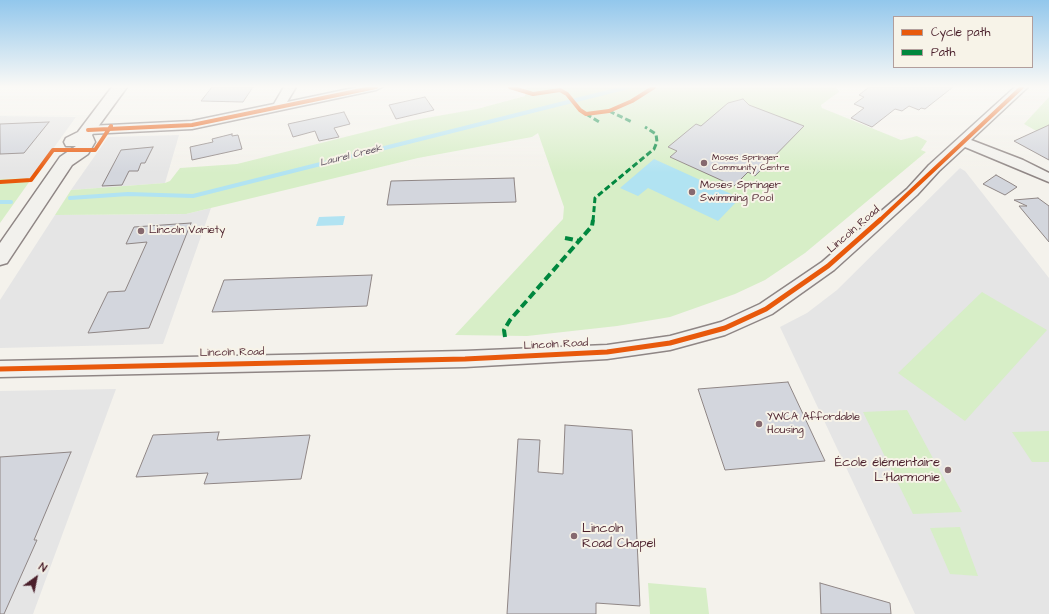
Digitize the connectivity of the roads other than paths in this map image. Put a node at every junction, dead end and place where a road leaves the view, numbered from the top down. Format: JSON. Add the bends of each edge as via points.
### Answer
{"nodes":[{"id":1,"x":99,"y":116,"type":"edge"},
{"id":2,"x":235,"y":116,"type":"edge"},
{"id":3,"x":992,"y":116,"type":"edge"},
{"id":4,"x":86,"y":133,"type":"junction"},
{"id":5,"x":964,"y":142,"type":"junction"},
{"id":6,"x":1049,"y":178,"type":"edge"},
{"id":7,"x":0,"y":258,"type":"edge"},
{"id":8,"x":0,"y":369,"type":"edge"}],
"edges":[{"from":1,"to":4,"type":"main road"},
{"from":2,"to":4,"type":"street","via":[[192,125]]},
{"from":3,"to":5,"type":"street","name":"Lincoln Road"},
{"from":4,"to":7,"type":"main road","via":[[88,142],[78,154],[66,161]]},
{"from":5,"to":6,"type":"street"},
{"from":5,"to":8,"type":"street","name":"Lincoln Road","via":[[840,255],[790,293],[766,309],[725,328],[670,343],[607,352],[465,359]]}]}
